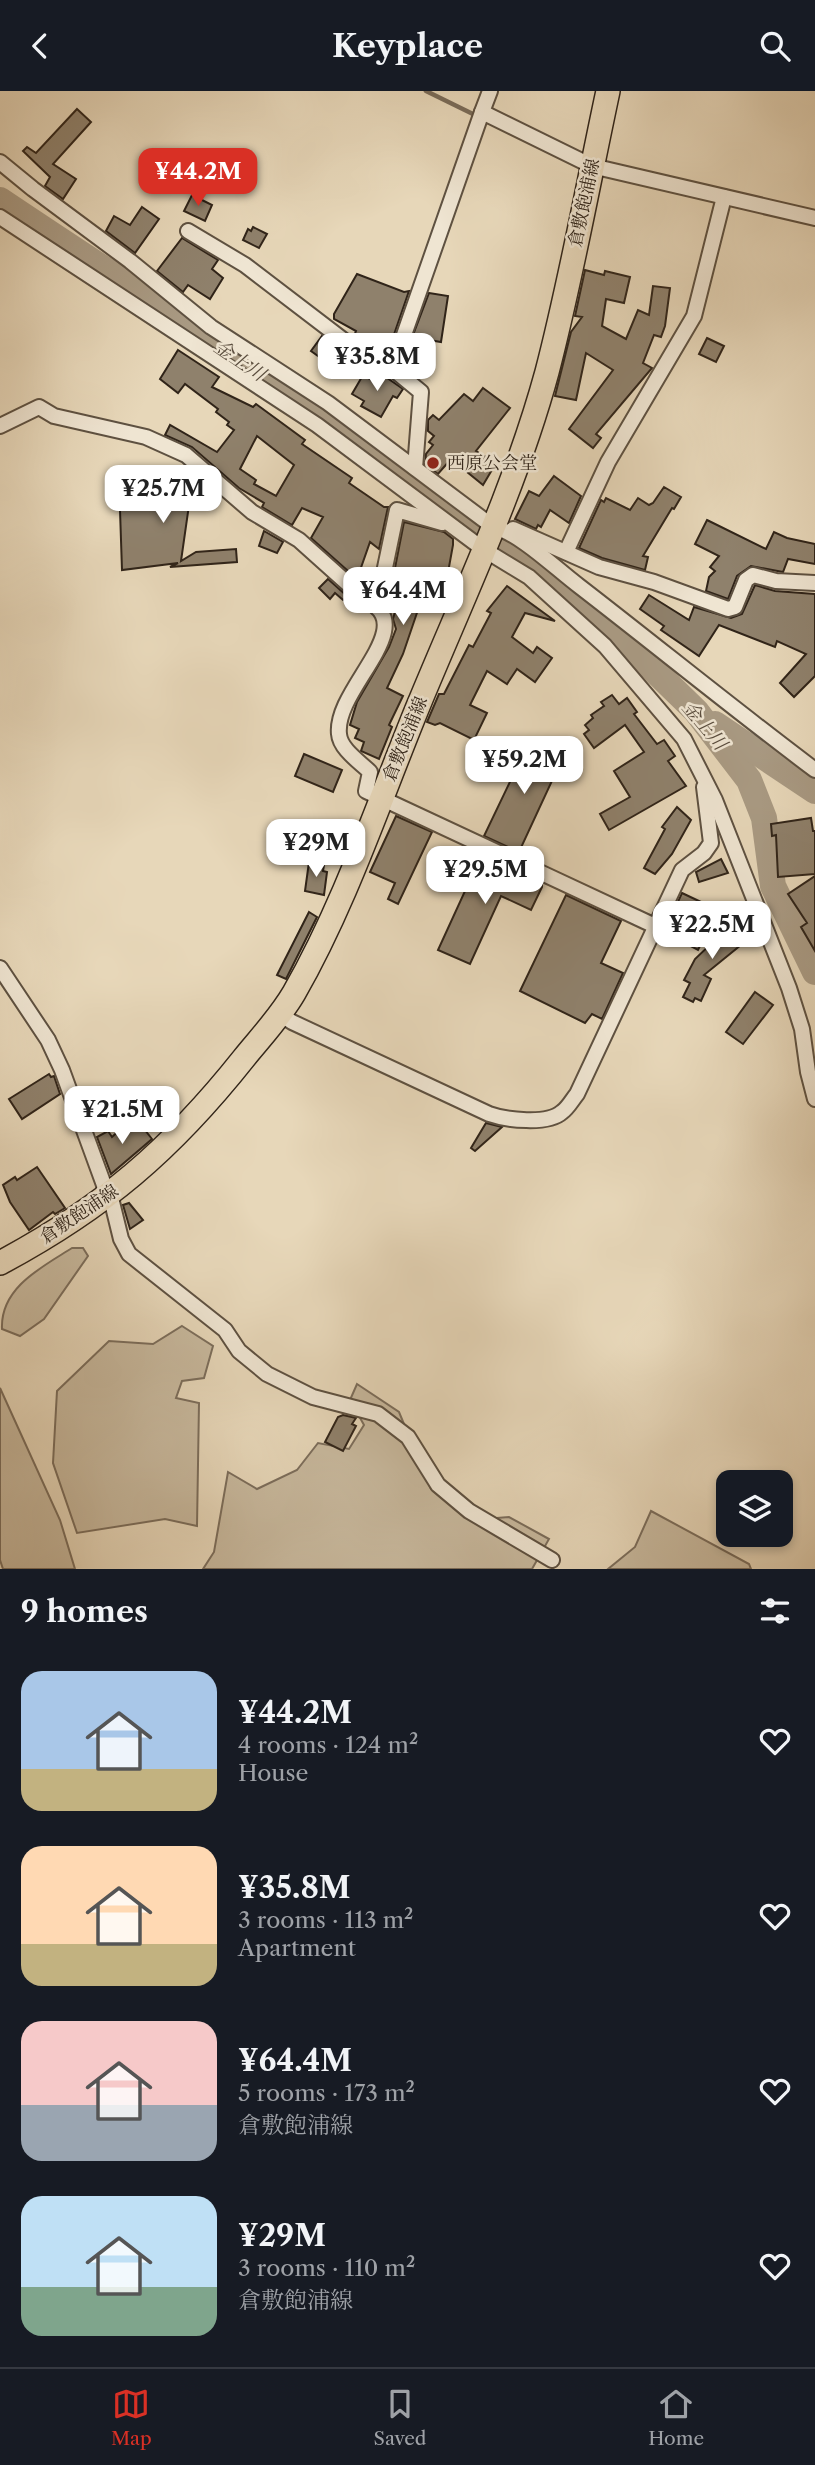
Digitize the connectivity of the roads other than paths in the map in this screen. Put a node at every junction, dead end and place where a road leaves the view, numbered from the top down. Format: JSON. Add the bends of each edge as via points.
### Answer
{"nodes":[{"id":1,"x":490,"y":91,"type":"edge"},
{"id":2,"x":608,"y":91,"type":"edge"},
{"id":3,"x":482,"y":112,"type":"junction"},
{"id":4,"x":0,"y":162,"type":"edge"},
{"id":5,"x":592,"y":166,"type":"junction"},
{"id":6,"x":724,"y":197,"type":"junction"},
{"id":7,"x":0,"y":217,"type":"edge"},
{"id":8,"x":815,"y":218,"type":"edge"},
{"id":9,"x":188,"y":230,"type":"dead end"},
{"id":10,"x":387,"y":364,"type":"junction"},
{"id":11,"x":0,"y":426,"type":"edge"},
{"id":12,"x":415,"y":468,"type":"junction"},
{"id":13,"x":450,"y":525,"type":"junction"},
{"id":14,"x":497,"y":527,"type":"junction"},
{"id":15,"x":483,"y":549,"type":"junction"},
{"id":16,"x":566,"y":552,"type":"junction"},
{"id":17,"x":815,"y":583,"type":"edge"},
{"id":18,"x":377,"y":606,"type":"junction"},
{"id":19,"x":815,"y":770,"type":"edge"},
{"id":20,"x":704,"y":782,"type":"junction"},
{"id":21,"x":381,"y":797,"type":"junction"},
{"id":22,"x":655,"y":926,"type":"junction"},
{"id":23,"x":0,"y":968,"type":"edge"},
{"id":24,"x":280,"y":1014,"type":"junction"},
{"id":25,"x":815,"y":1099,"type":"edge"},
{"id":26,"x":108,"y":1196,"type":"junction"},
{"id":27,"x":0,"y":1263,"type":"edge"},
{"id":28,"x":551,"y":1560,"type":"dead end"}],
"edges":[{"from":1,"to":3,"type":"street"},
{"from":2,"to":5,"type":"main road","name":"倉敷飽浦線"},
{"from":3,"to":5,"type":"street"},
{"from":3,"to":10,"type":"street","via":[[397,355]]},
{"from":4,"to":12,"type":"street","via":[[211,327],[328,403]]},
{"from":5,"to":6,"type":"street"},
{"from":5,"to":14,"type":"main road","name":"倉敷飽浦線","via":[[547,372]]},
{"from":6,"to":8,"type":"street"},
{"from":6,"to":16,"type":"street","via":[[694,316],[608,463]]},
{"from":7,"to":13,"type":"street","via":[[317,425]]},
{"from":9,"to":10,"type":"street","via":[[268,281],[372,362]]},
{"from":10,"to":12,"type":"street","via":[[421,392]]},
{"from":11,"to":18,"type":"street","via":[[39,407],[54,416],[146,437],[186,455],[252,512],[299,540]]},
{"from":12,"to":14,"type":"street"},
{"from":13,"to":15,"type":"street"},
{"from":13,"to":18,"type":"street","via":[[397,510]]},
{"from":14,"to":15,"type":"main road","name":"倉敷飽浦線"},
{"from":14,"to":16,"type":"street"},
{"from":14,"to":19,"type":"street"},
{"from":15,"to":20,"type":"street","via":[[529,577],[605,646],[684,739]]},
{"from":15,"to":21,"type":"main road","name":"倉敷飽浦線"},
{"from":16,"to":17,"type":"street","via":[[728,609],[735,607],[746,580],[753,575]]},
{"from":18,"to":21,"type":"street","via":[[386,621],[386,634],[352,687],[339,734],[343,746],[370,772],[366,791]]},
{"from":20,"to":22,"type":"street","via":[[711,843],[682,870]]},
{"from":20,"to":25,"type":"street","via":[[789,988]]},
{"from":21,"to":22,"type":"street"},
{"from":21,"to":24,"type":"main road","name":"倉敷飽浦線","via":[[333,914]]},
{"from":22,"to":24,"type":"street","via":[[576,1094],[554,1118],[517,1120],[489,1114]]},
{"from":23,"to":26,"type":"street","via":[[48,1040]]},
{"from":24,"to":26,"type":"main road","name":"倉敷飽浦線","via":[[212,1098],[136,1175]]},
{"from":26,"to":27,"type":"main road","name":"倉敷飽浦線"},
{"from":26,"to":28,"type":"street","via":[[129,1254],[225,1330],[239,1351],[267,1374],[313,1397],[378,1414],[408,1437],[438,1485],[469,1511]]}]}
